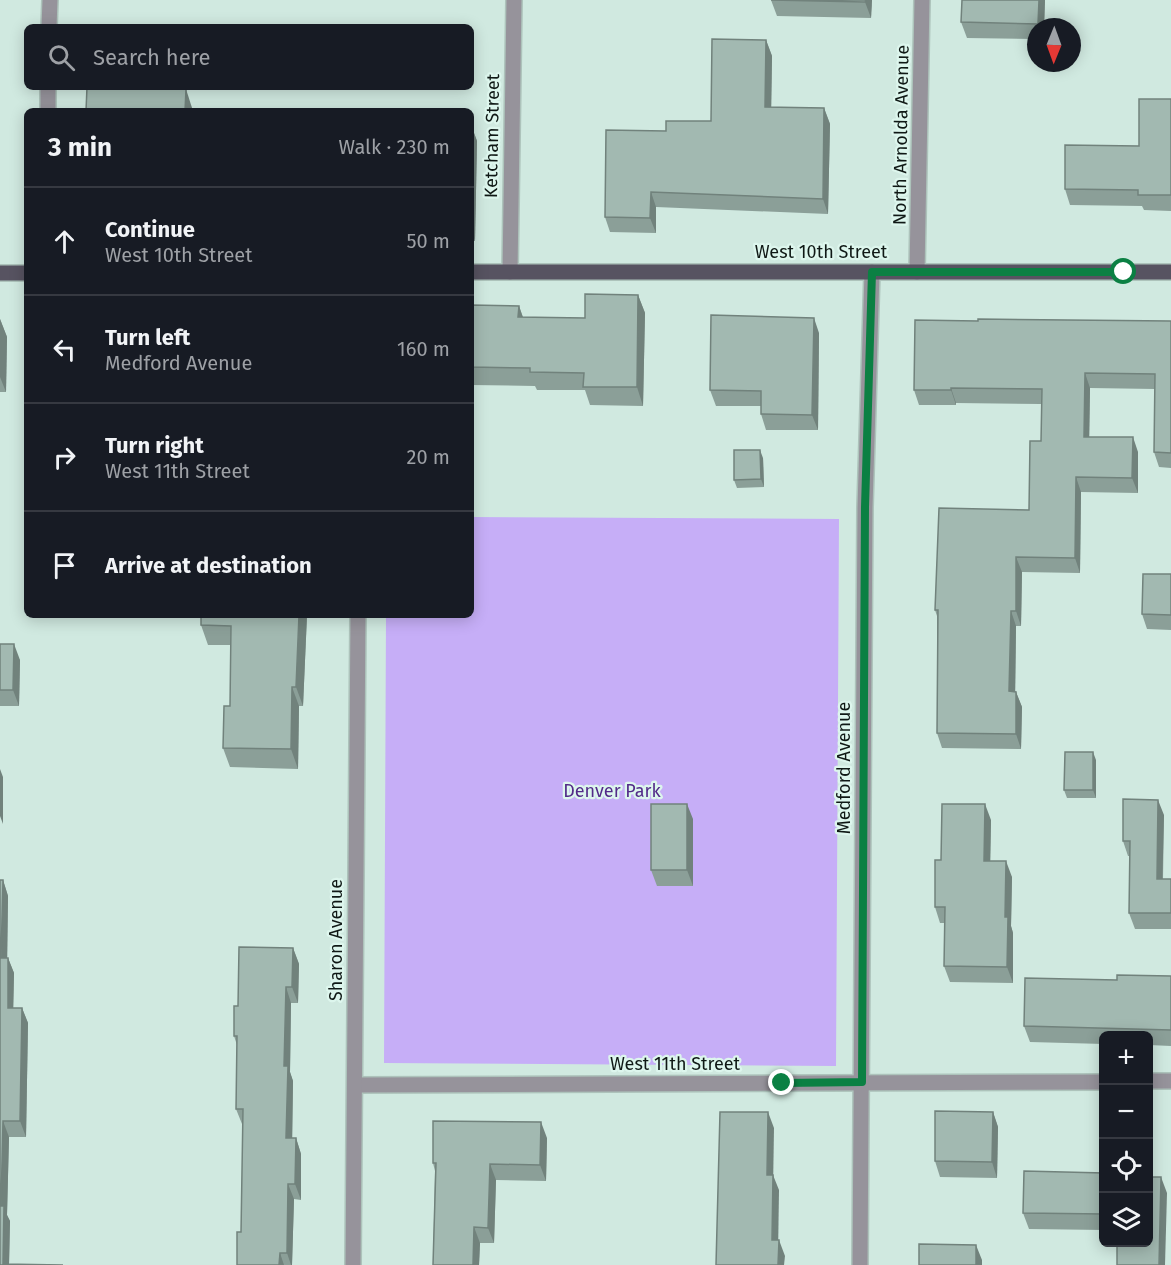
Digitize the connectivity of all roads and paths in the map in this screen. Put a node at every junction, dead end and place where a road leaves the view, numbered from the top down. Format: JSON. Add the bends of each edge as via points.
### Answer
{"nodes":[{"id":1,"x":50,"y":0,"type":"edge"},
{"id":2,"x":514,"y":0,"type":"edge"},
{"id":3,"x":922,"y":0,"type":"edge"},
{"id":4,"x":49,"y":24,"type":"edge"},
{"id":5,"x":48,"y":90,"type":"edge"},
{"id":6,"x":48,"y":108,"type":"edge"},
{"id":7,"x":474,"y":272,"type":"edge"},
{"id":8,"x":510,"y":272,"type":"junction"},
{"id":9,"x":872,"y":272,"type":"junction"},
{"id":10,"x":918,"y":272,"type":"junction"},
{"id":11,"x":1171,"y":272,"type":"edge"},
{"id":12,"x":0,"y":273,"type":"edge"},
{"id":13,"x":24,"y":273,"type":"edge"},
{"id":14,"x":358,"y":618,"type":"edge"},
{"id":15,"x":1153,"y":1081,"type":"edge"},
{"id":16,"x":1171,"y":1081,"type":"edge"},
{"id":17,"x":862,"y":1082,"type":"junction"},
{"id":18,"x":1099,"y":1082,"type":"edge"},
{"id":19,"x":354,"y":1085,"type":"junction"},
{"id":20,"x":353,"y":1265,"type":"edge"},
{"id":21,"x":860,"y":1265,"type":"edge"}],
"edges":[{"from":1,"to":4,"type":"street"},
{"from":2,"to":8,"type":"street","name":"Ketcham Street"},
{"from":3,"to":10,"type":"street","name":"North Arnolda Avenue"},
{"from":5,"to":6,"type":"street"},
{"from":7,"to":8,"type":"main road","name":"West 10th Street"},
{"from":8,"to":9,"type":"main road","name":"West 10th Street"},
{"from":9,"to":10,"type":"main road","name":"West 10th Street"},
{"from":9,"to":17,"type":"street","name":"Medford Avenue","via":[[865,507]]},
{"from":10,"to":11,"type":"main road","name":"West 10th Street"},
{"from":12,"to":13,"type":"main road"},
{"from":14,"to":19,"type":"street","name":"Sharon Avenue"},
{"from":15,"to":16,"type":"street"},
{"from":17,"to":18,"type":"street","name":"West 11th Street"},
{"from":17,"to":19,"type":"street","name":"West 11th Street"},
{"from":17,"to":21,"type":"street","name":"Medford Avenue"},
{"from":19,"to":20,"type":"street","name":"Sharon Avenue"}]}
